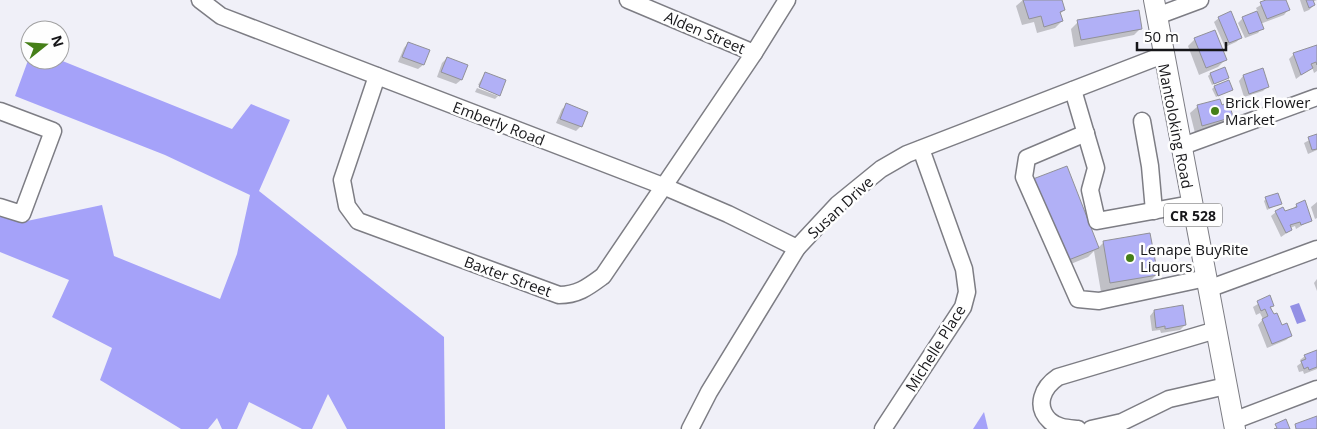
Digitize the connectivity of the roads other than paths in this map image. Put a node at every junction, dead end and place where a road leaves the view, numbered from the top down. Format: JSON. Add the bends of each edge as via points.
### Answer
{"nodes":[{"id":1,"x":200,"y":0,"type":"edge"},
{"id":2,"x":628,"y":0,"type":"edge"},
{"id":3,"x":786,"y":0,"type":"edge"},
{"id":4,"x":1190,"y":2,"type":"edge"},
{"id":5,"x":1155,"y":8,"type":"edge"},
{"id":6,"x":754,"y":53,"type":"junction"},
{"id":7,"x":1163,"y":56,"type":"junction"},
{"id":8,"x":377,"y":76,"type":"junction"},
{"id":9,"x":1073,"y":90,"type":"junction"},
{"id":10,"x":1317,"y":97,"type":"edge"},
{"id":11,"x":0,"y":111,"type":"edge"},
{"id":12,"x":1142,"y":121,"type":"dead end"},
{"id":13,"x":1086,"y":133,"type":"junction"},
{"id":14,"x":1180,"y":147,"type":"junction"},
{"id":15,"x":922,"y":149,"type":"junction"},
{"id":16,"x":663,"y":186,"type":"junction"},
{"id":17,"x":1191,"y":204,"type":"junction"},
{"id":18,"x":0,"y":206,"type":"edge"},
{"id":19,"x":1154,"y":211,"type":"junction"},
{"id":20,"x":797,"y":248,"type":"junction"},
{"id":21,"x":1317,"y":249,"type":"edge"},
{"id":22,"x":1207,"y":284,"type":"junction"},
{"id":23,"x":1216,"y":330,"type":"junction"},
{"id":24,"x":1226,"y":386,"type":"junction"},
{"id":25,"x":1317,"y":389,"type":"edge"},
{"id":26,"x":1234,"y":425,"type":"edge"},
{"id":27,"x":690,"y":429,"type":"edge"},
{"id":28,"x":883,"y":429,"type":"edge"},
{"id":29,"x":1078,"y":429,"type":"edge"},
{"id":30,"x":1091,"y":429,"type":"edge"}],
"edges":[{"from":1,"to":8,"type":"street","name":"Emberly Road","via":[[221,16]]},
{"from":2,"to":6,"type":"street","name":"Alden Street"},
{"from":3,"to":6,"type":"street","name":"Baxter Street"},
{"from":4,"to":5,"type":"street"},
{"from":5,"to":7,"type":"main road","name":"Mantoloking Road","number":"CR 528"},
{"from":6,"to":16,"type":"street","name":"Baxter Street"},
{"from":7,"to":9,"type":"street","name":"Susan Drive"},
{"from":7,"to":14,"type":"main road","name":"Mantoloking Road","number":"CR 528"},
{"from":8,"to":16,"type":"street","name":"Emberly Road"},
{"from":8,"to":16,"type":"street","name":"Baxter Street","via":[[342,180],[347,206],[358,221],[559,295],[571,295],[580,293],[603,276]]},
{"from":9,"to":13,"type":"street"},
{"from":9,"to":15,"type":"street","name":"Susan Drive"},
{"from":10,"to":14,"type":"street"},
{"from":11,"to":18,"type":"street","via":[[53,131],[22,214]]},
{"from":12,"to":19,"type":"street"},
{"from":13,"to":19,"type":"street","via":[[1096,168],[1090,190],[1097,221]]},
{"from":13,"to":22,"type":"street","via":[[1026,158],[1024,177],[1078,299],[1099,301],[1168,286]]},
{"from":14,"to":17,"type":"main road","name":"Mantoloking Road","number":"CR 528"},
{"from":15,"to":20,"type":"street","name":"Susan Drive","via":[[881,169],[838,204]]},
{"from":15,"to":28,"type":"street","name":"Michelle Place","via":[[964,269],[967,292],[963,306]]},
{"from":16,"to":20,"type":"street","name":"Emberly Road"},
{"from":17,"to":19,"type":"street"},
{"from":17,"to":22,"type":"main road","name":"Mantoloking Road","number":"CR 528"},
{"from":20,"to":27,"type":"street","name":"Susan Drive","via":[[714,383]]},
{"from":21,"to":22,"type":"street"},
{"from":22,"to":23,"type":"main road","name":"Mantoloking Road","number":"CR 528"},
{"from":23,"to":24,"type":"main road","name":"Mantoloking Road","number":"CR 528"},
{"from":23,"to":29,"type":"street","via":[[1058,377],[1048,384],[1042,402],[1050,421]]},
{"from":24,"to":26,"type":"main road","name":"Mantoloking Road","number":"CR 528"},
{"from":24,"to":30,"type":"street","via":[[1169,399],[1122,422]]},
{"from":25,"to":26,"type":"street"}]}
